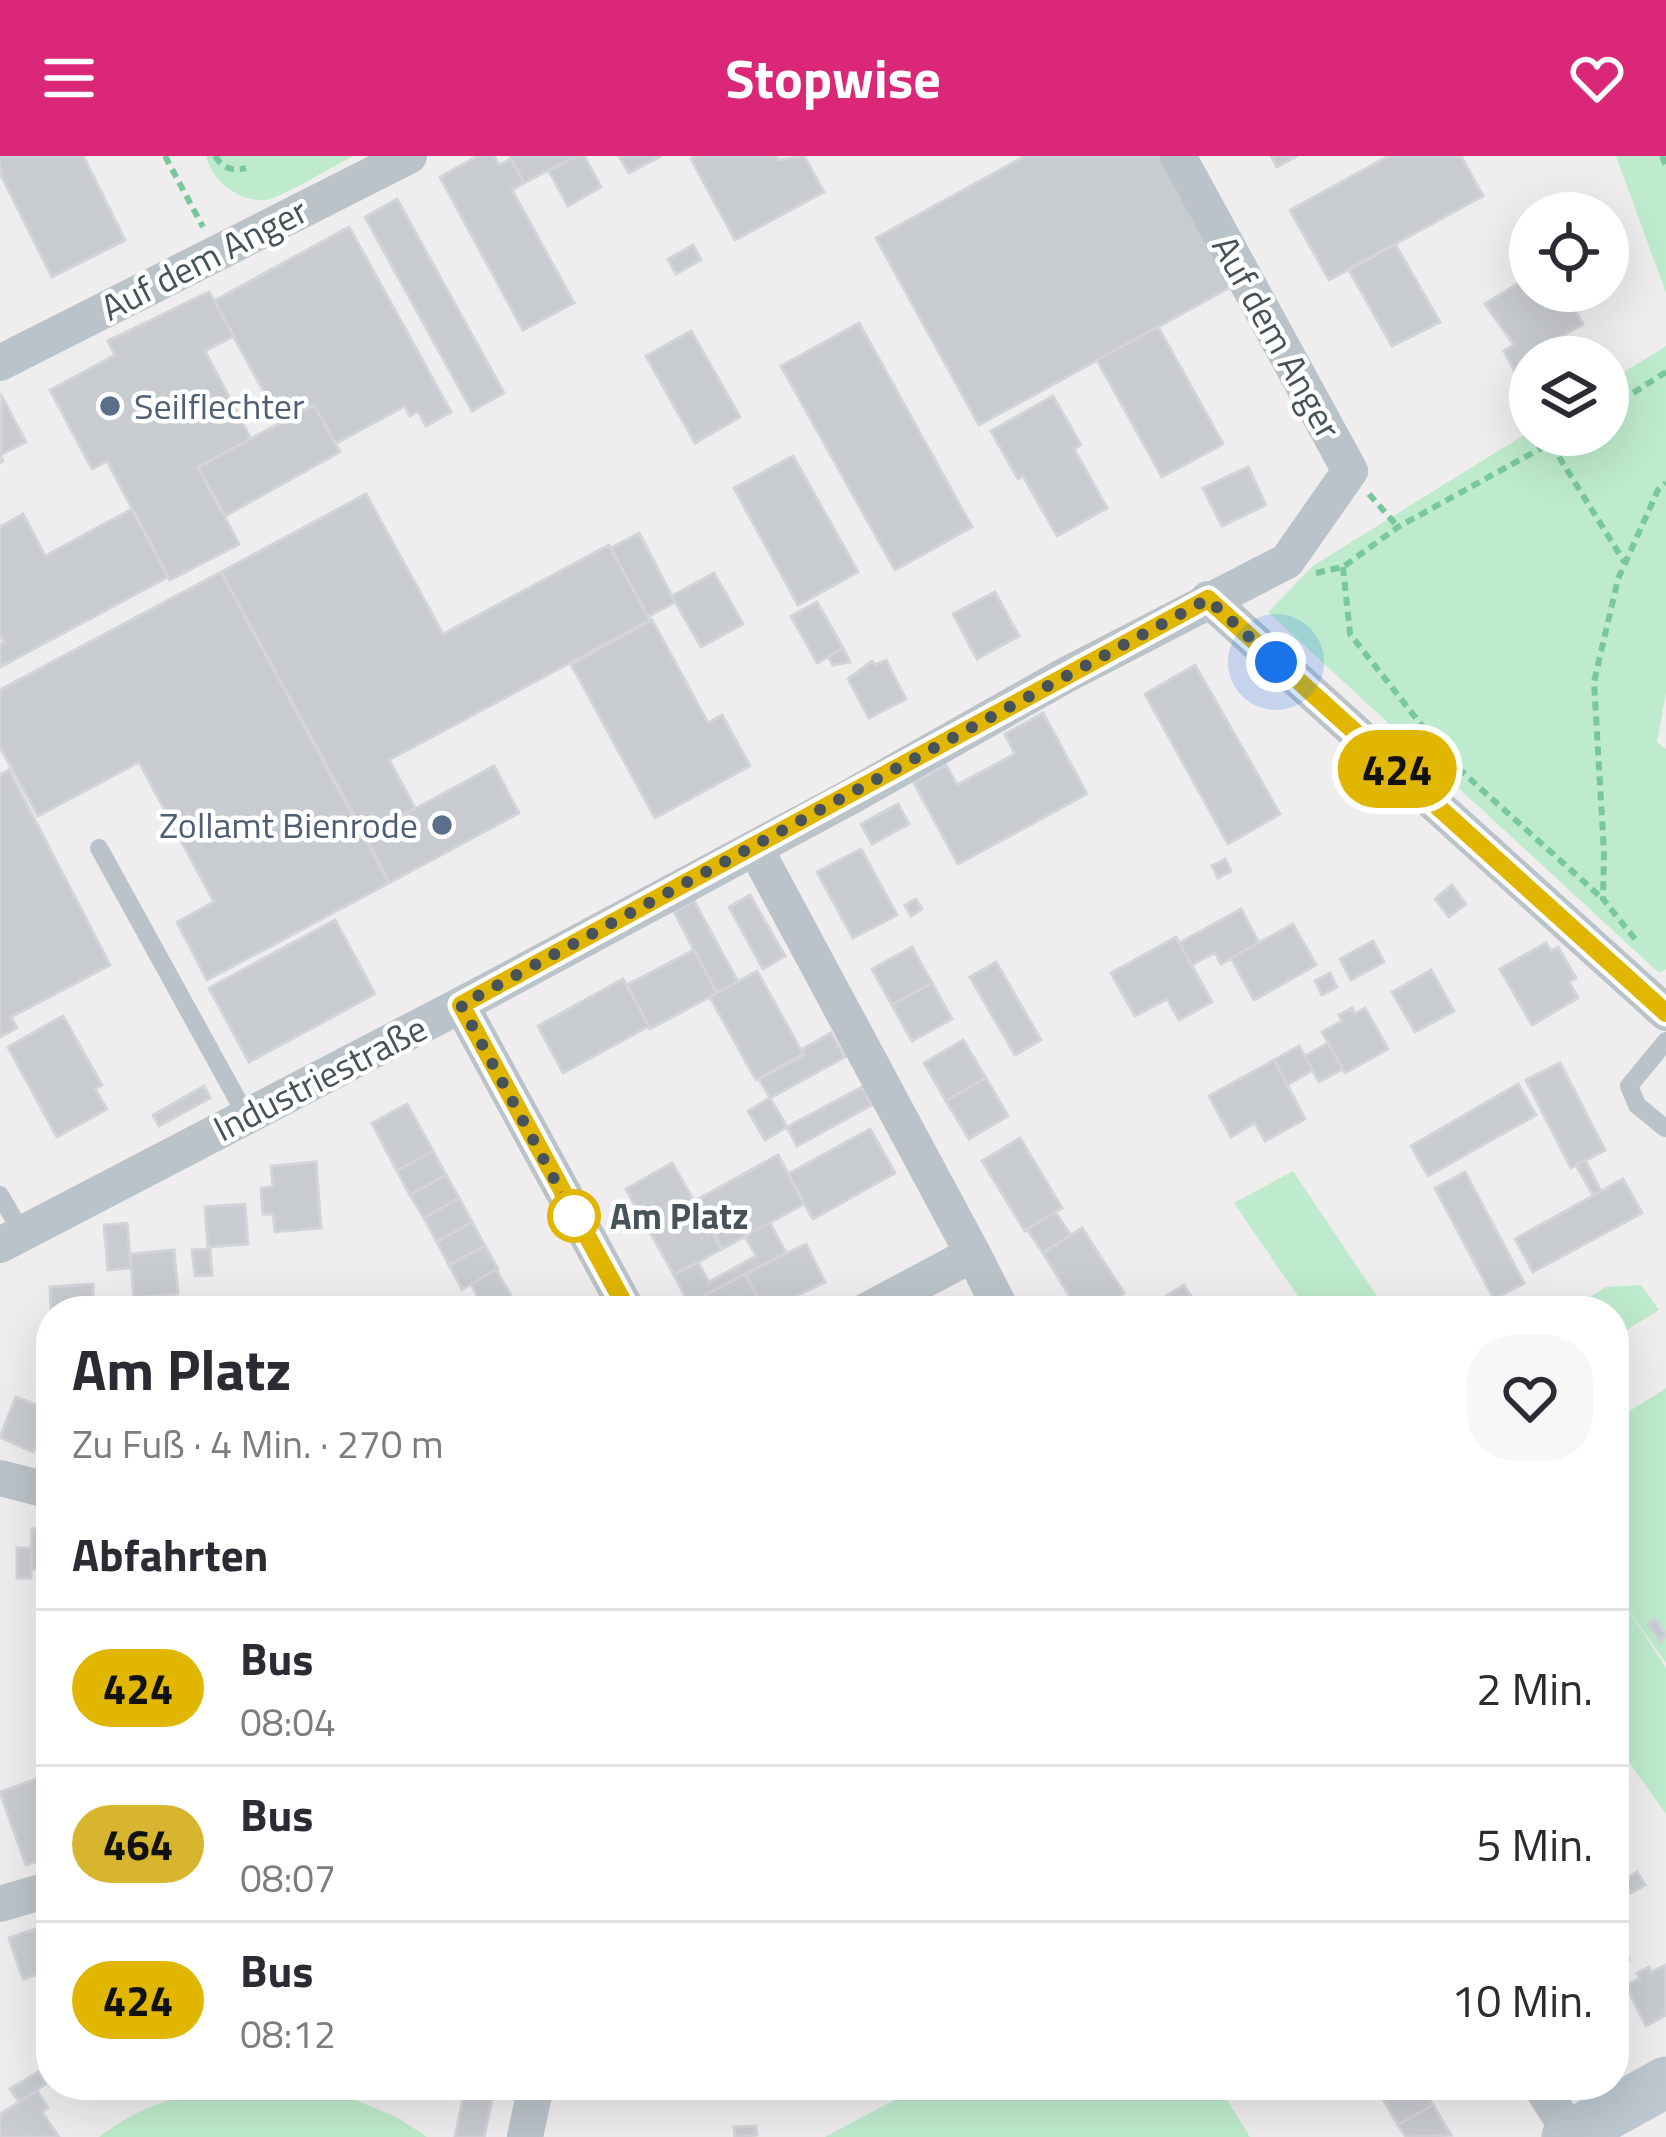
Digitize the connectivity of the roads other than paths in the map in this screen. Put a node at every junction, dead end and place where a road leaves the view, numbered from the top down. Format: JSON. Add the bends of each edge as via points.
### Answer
{"nodes":[{"id":1,"x":409,"y":156,"type":"edge"},
{"id":2,"x":1178,"y":156,"type":"edge"},
{"id":3,"x":0,"y":363,"type":"edge"},
{"id":4,"x":1208,"y":599,"type":"junction"},
{"id":5,"x":98,"y":848,"type":"dead end"},
{"id":6,"x":755,"y":848,"type":"junction"},
{"id":7,"x":461,"y":1005,"type":"junction"},
{"id":8,"x":1666,"y":1013,"type":"edge"},
{"id":9,"x":1666,"y":1041,"type":"edge"},
{"id":10,"x":247,"y":1117,"type":"junction"},
{"id":11,"x":1665,"y":1128,"type":"edge"},
{"id":12,"x":0,"y":1195,"type":"edge"},
{"id":13,"x":11,"y":1239,"type":"edge"},
{"id":14,"x":973,"y":1254,"type":"junction"},
{"id":15,"x":620,"y":1296,"type":"edge"},
{"id":16,"x":894,"y":1296,"type":"edge"},
{"id":17,"x":994,"y":1296,"type":"edge"},
{"id":18,"x":0,"y":1478,"type":"edge"},
{"id":19,"x":36,"y":1487,"type":"edge"},
{"id":20,"x":36,"y":1893,"type":"edge"},
{"id":21,"x":0,"y":1904,"type":"edge"},
{"id":22,"x":1666,"y":2083,"type":"edge"},
{"id":23,"x":533,"y":2100,"type":"edge"},
{"id":24,"x":1549,"y":2100,"type":"edge"},
{"id":25,"x":1569,"y":2136,"type":"edge"},
{"id":26,"x":525,"y":2137,"type":"edge"}],
"edges":[{"from":1,"to":3,"type":"street","name":"Auf dem Anger"},
{"from":2,"to":4,"type":"street","name":"Auf dem Anger","via":[[1350,471],[1287,561]]},
{"from":4,"to":6,"type":"street","name":"Industriestraße"},
{"from":4,"to":8,"type":"street"},
{"from":5,"to":10,"type":"lane"},
{"from":6,"to":7,"type":"street","name":"Industriestraße"},
{"from":6,"to":14,"type":"street"},
{"from":7,"to":10,"type":"street","name":"Industriestraße"},
{"from":7,"to":15,"type":"street"},
{"from":9,"to":11,"type":"lane","via":[[1629,1086],[1637,1106]]},
{"from":10,"to":13,"type":"street","name":"Industriestraße"},
{"from":12,"to":13,"type":"lane"},
{"from":14,"to":16,"type":"street"},
{"from":14,"to":17,"type":"street"},
{"from":18,"to":19,"type":"street"},
{"from":20,"to":21,"type":"street"},
{"from":22,"to":25,"type":"street"},
{"from":23,"to":26,"type":"street"},
{"from":24,"to":25,"type":"street"}]}
